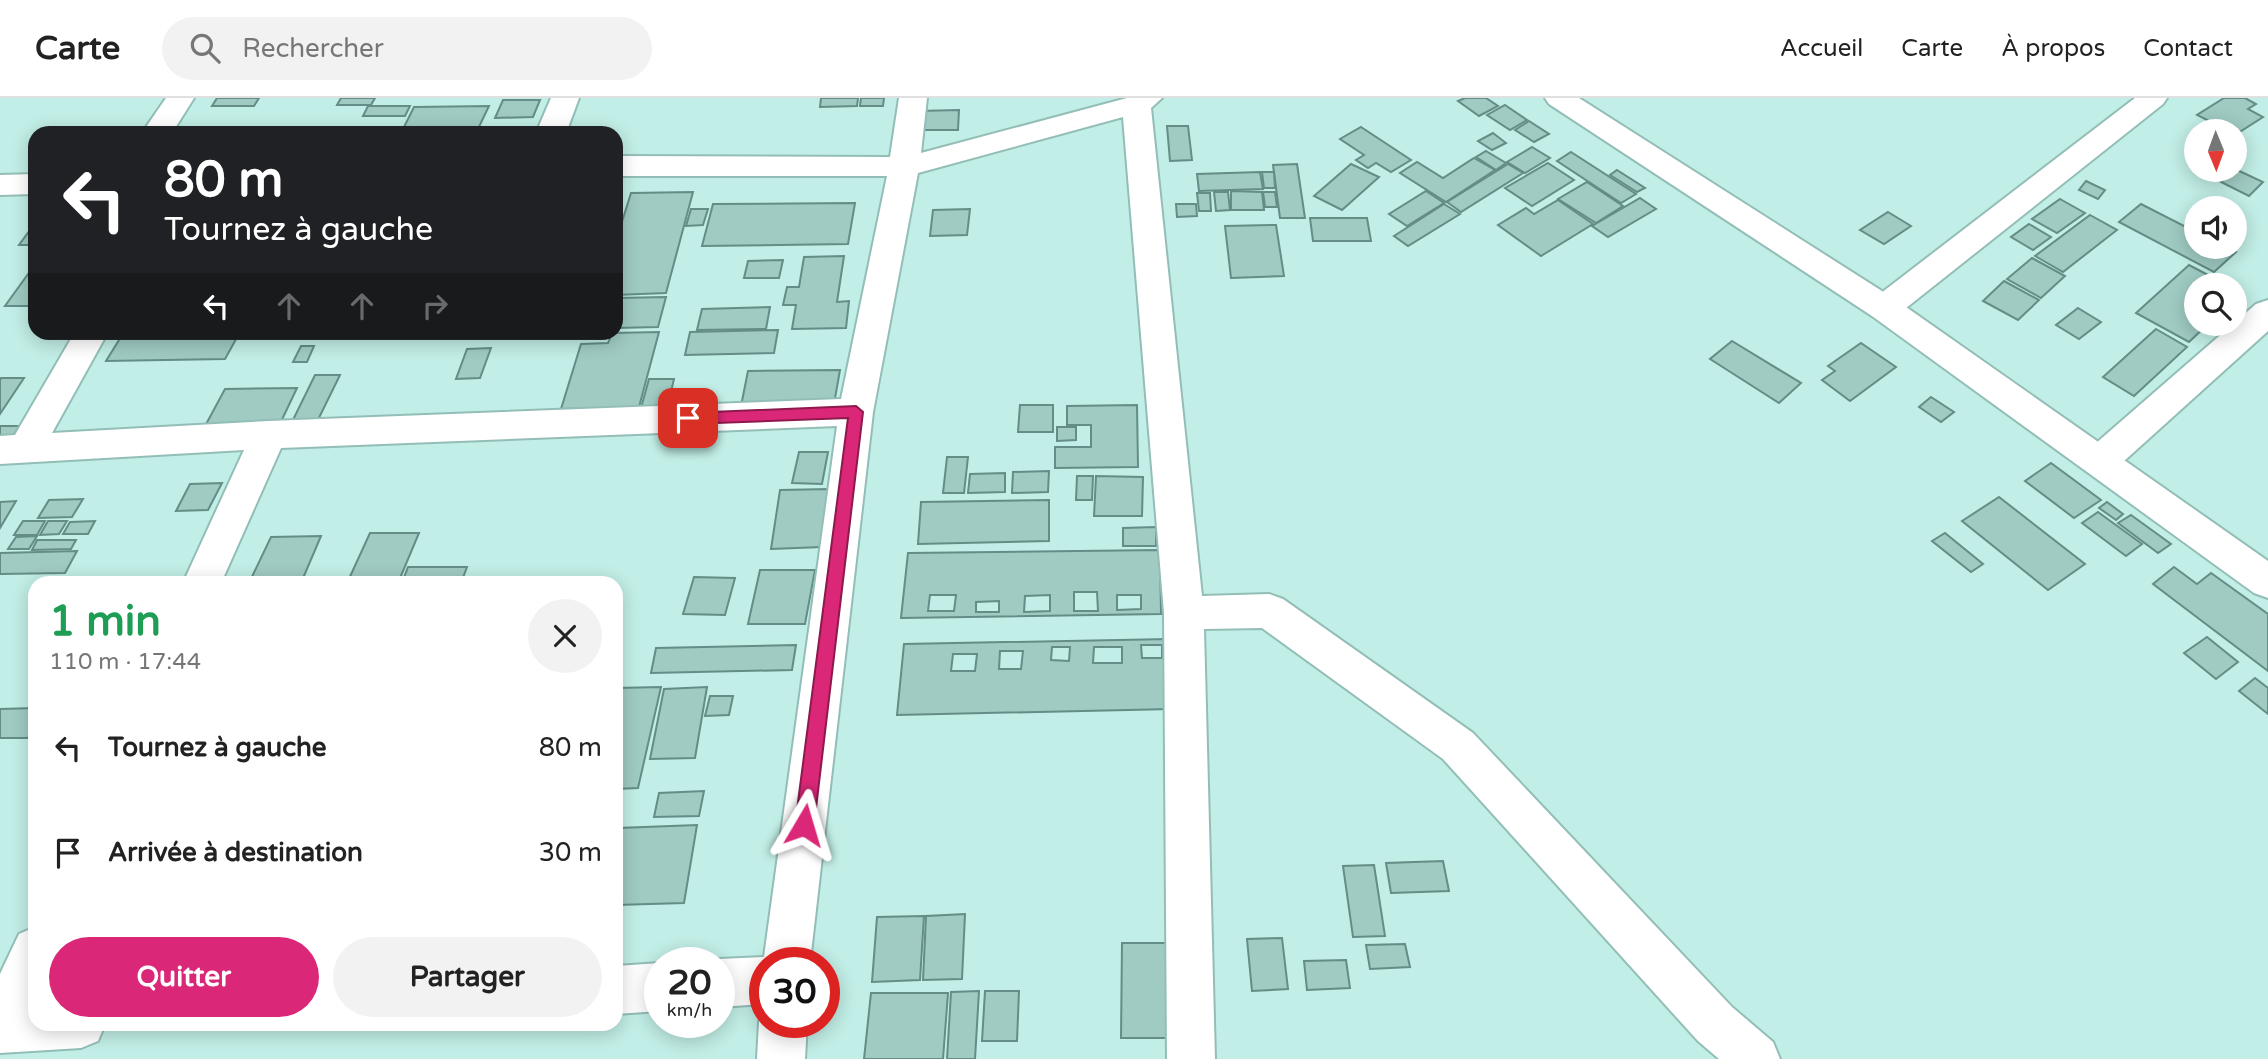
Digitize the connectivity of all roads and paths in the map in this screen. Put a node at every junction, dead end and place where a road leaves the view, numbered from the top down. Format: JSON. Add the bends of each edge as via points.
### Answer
{"nodes":[{"id":1,"x":180,"y":98,"type":"edge"},
{"id":2,"x":565,"y":98,"type":"edge"},
{"id":3,"x":913,"y":98,"type":"edge"},
{"id":4,"x":1559,"y":98,"type":"edge"},
{"id":5,"x":2153,"y":98,"type":"edge"},
{"id":6,"x":1142,"y":102,"type":"edge"},
{"id":7,"x":162,"y":126,"type":"edge"},
{"id":8,"x":554,"y":126,"type":"edge"},
{"id":9,"x":623,"y":166,"type":"edge"},
{"id":10,"x":904,"y":167,"type":"junction"},
{"id":11,"x":28,"y":184,"type":"edge"},
{"id":12,"x":0,"y":185,"type":"edge"},
{"id":13,"x":1884,"y":308,"type":"junction"},
{"id":14,"x":2268,"y":312,"type":"edge"},
{"id":15,"x":87,"y":340,"type":"edge"},
{"id":16,"x":856,"y":412,"type":"junction"},
{"id":17,"x":270,"y":435,"type":"junction"},
{"id":18,"x":13,"y":450,"type":"edge"},
{"id":19,"x":2101,"y":461,"type":"junction"},
{"id":20,"x":205,"y":576,"type":"edge"},
{"id":21,"x":2268,"y":582,"type":"edge"},
{"id":22,"x":1184,"y":614,"type":"junction"},
{"id":23,"x":789,"y":947,"type":"edge"},
{"id":24,"x":28,"y":966,"type":"edge"},
{"id":25,"x":644,"y":988,"type":"edge"},
{"id":26,"x":623,"y":990,"type":"edge"},
{"id":27,"x":28,"y":1027,"type":"edge"},
{"id":28,"x":0,"y":1028,"type":"edge"},
{"id":29,"x":782,"y":1038,"type":"edge"},
{"id":30,"x":781,"y":1059,"type":"edge"},
{"id":31,"x":1191,"y":1059,"type":"edge"},
{"id":32,"x":1756,"y":1059,"type":"edge"}],
"edges":[{"from":1,"to":7,"type":"street"},
{"from":2,"to":8,"type":"street"},
{"from":3,"to":10,"type":"street"},
{"from":4,"to":13,"type":"street"},
{"from":5,"to":13,"type":"street"},
{"from":6,"to":10,"type":"street"},
{"from":6,"to":22,"type":"street"},
{"from":9,"to":10,"type":"street"},
{"from":10,"to":16,"type":"street"},
{"from":11,"to":12,"type":"street"},
{"from":13,"to":19,"type":"street"},
{"from":14,"to":19,"type":"street"},
{"from":15,"to":18,"type":"street"},
{"from":16,"to":17,"type":"street"},
{"from":16,"to":23,"type":"street"},
{"from":17,"to":18,"type":"street"},
{"from":17,"to":20,"type":"street"},
{"from":19,"to":21,"type":"street"},
{"from":22,"to":31,"type":"street"},
{"from":22,"to":32,"type":"street","via":[[1269,611],[1458,746],[1715,1024]]},
{"from":24,"to":28,"type":"street"},
{"from":25,"to":26,"type":"street"},
{"from":27,"to":28,"type":"street"},
{"from":29,"to":30,"type":"street"}]}
